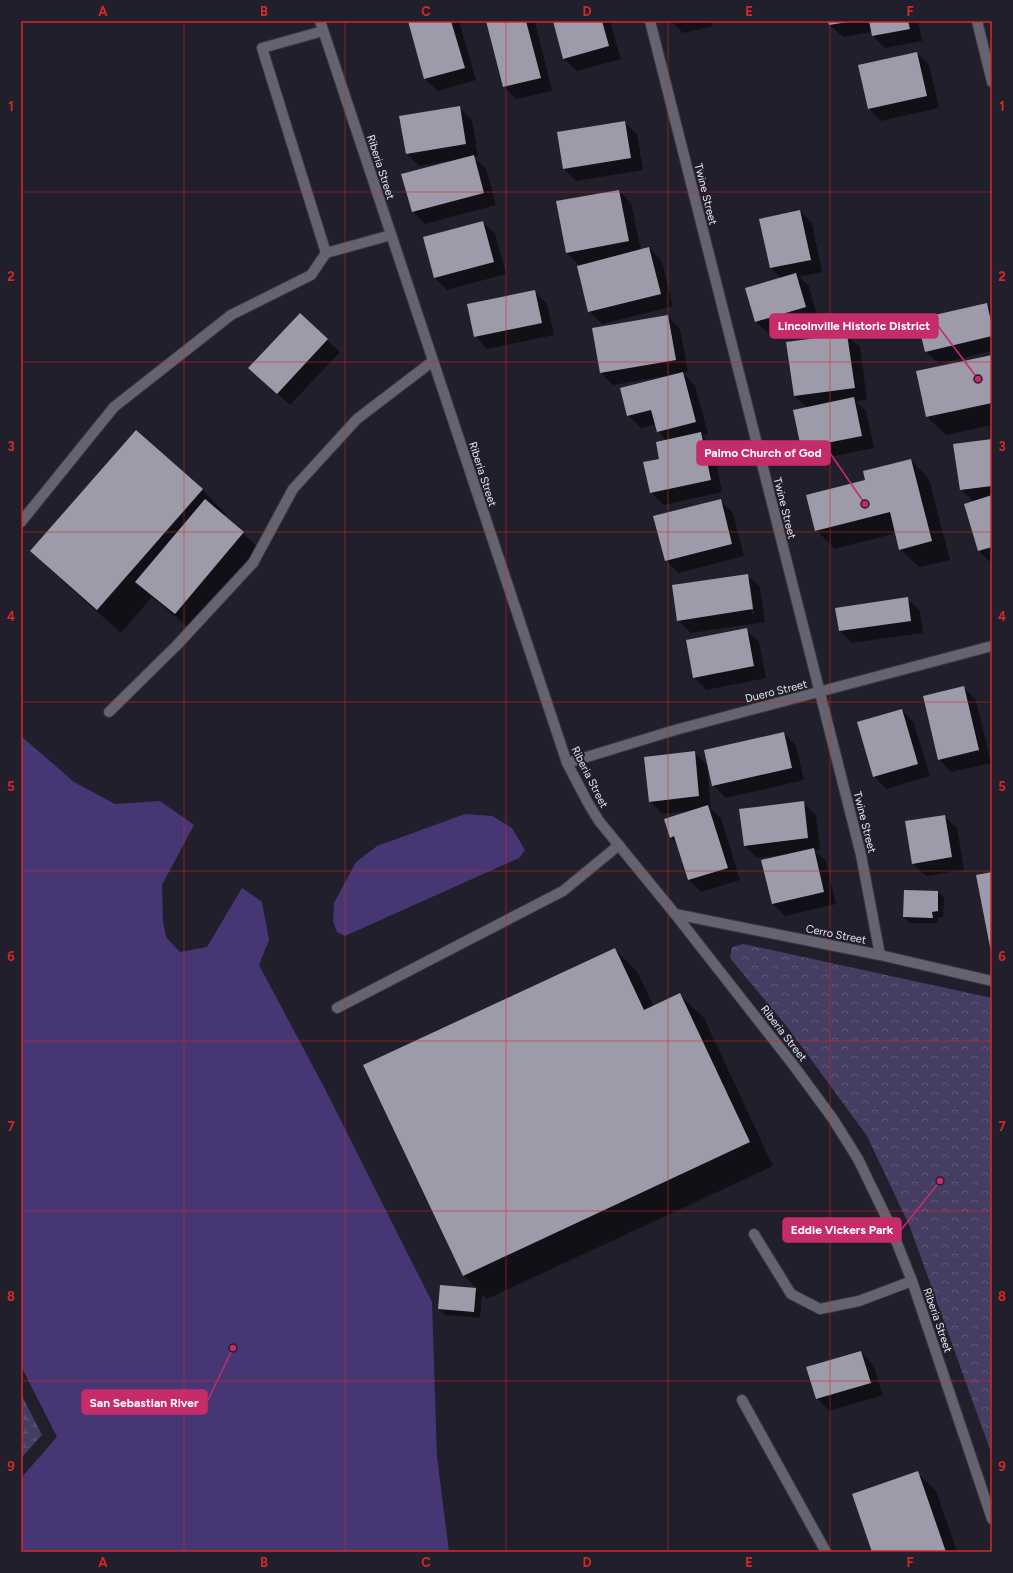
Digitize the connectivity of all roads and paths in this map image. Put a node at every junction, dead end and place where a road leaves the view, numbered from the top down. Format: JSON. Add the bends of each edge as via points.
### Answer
{"nodes":[{"id":1,"x":650,"y":21,"type":"edge"},
{"id":2,"x":977,"y":21,"type":"edge"},
{"id":3,"x":322,"y":26,"type":"edge"},
{"id":4,"x":992,"y":82,"type":"edge"},
{"id":5,"x":391,"y":235,"type":"junction"},
{"id":6,"x":326,"y":253,"type":"junction"},
{"id":7,"x":433,"y":361,"type":"junction"},
{"id":8,"x":21,"y":522,"type":"edge"},
{"id":9,"x":992,"y":646,"type":"edge"},
{"id":10,"x":820,"y":693,"type":"junction"},
{"id":11,"x":109,"y":712,"type":"dead end"},
{"id":12,"x":567,"y":763,"type":"junction"},
{"id":13,"x":619,"y":845,"type":"junction"},
{"id":14,"x":676,"y":914,"type":"junction"},
{"id":15,"x":880,"y":955,"type":"junction"},
{"id":16,"x":992,"y":981,"type":"edge"},
{"id":17,"x":337,"y":1008,"type":"dead end"},
{"id":18,"x":754,"y":1234,"type":"dead end"},
{"id":19,"x":912,"y":1281,"type":"junction"},
{"id":20,"x":742,"y":1400,"type":"dead end"},
{"id":21,"x":992,"y":1519,"type":"edge"},
{"id":22,"x":826,"y":1552,"type":"edge"}],
"edges":[{"from":1,"to":10,"type":"street","name":"Twine Street"},
{"from":2,"to":4,"type":"street"},
{"from":3,"to":5,"type":"street","name":"Riberia Street"},
{"from":3,"to":6,"type":"street","via":[[262,48]]},
{"from":5,"to":6,"type":"street"},
{"from":5,"to":7,"type":"street","name":"Riberia Street"},
{"from":6,"to":8,"type":"street","via":[[311,275],[231,315],[114,407]]},
{"from":7,"to":11,"type":"street","via":[[357,419],[294,489],[252,563],[178,645]]},
{"from":7,"to":12,"type":"street","name":"Riberia Street"},
{"from":9,"to":10,"type":"street","name":"Duero Street"},
{"from":10,"to":12,"type":"street","name":"Duero Street","via":[[675,730]]},
{"from":10,"to":15,"type":"street","name":"Twine Street","via":[[860,854]]},
{"from":12,"to":13,"type":"street","name":"Riberia Street","via":[[588,803]]},
{"from":13,"to":14,"type":"street","name":"Riberia Street"},
{"from":13,"to":17,"type":"street","via":[[563,891]]},
{"from":14,"to":15,"type":"street","name":"Cerro Street"},
{"from":14,"to":19,"type":"street","name":"Riberia Street","via":[[794,1066],[854,1152]]},
{"from":15,"to":16,"type":"street","name":"Cerro Street"},
{"from":18,"to":19,"type":"street","via":[[791,1294],[820,1309],[859,1301]]},
{"from":19,"to":21,"type":"street","name":"Riberia Street"},
{"from":20,"to":22,"type":"street"}]}
